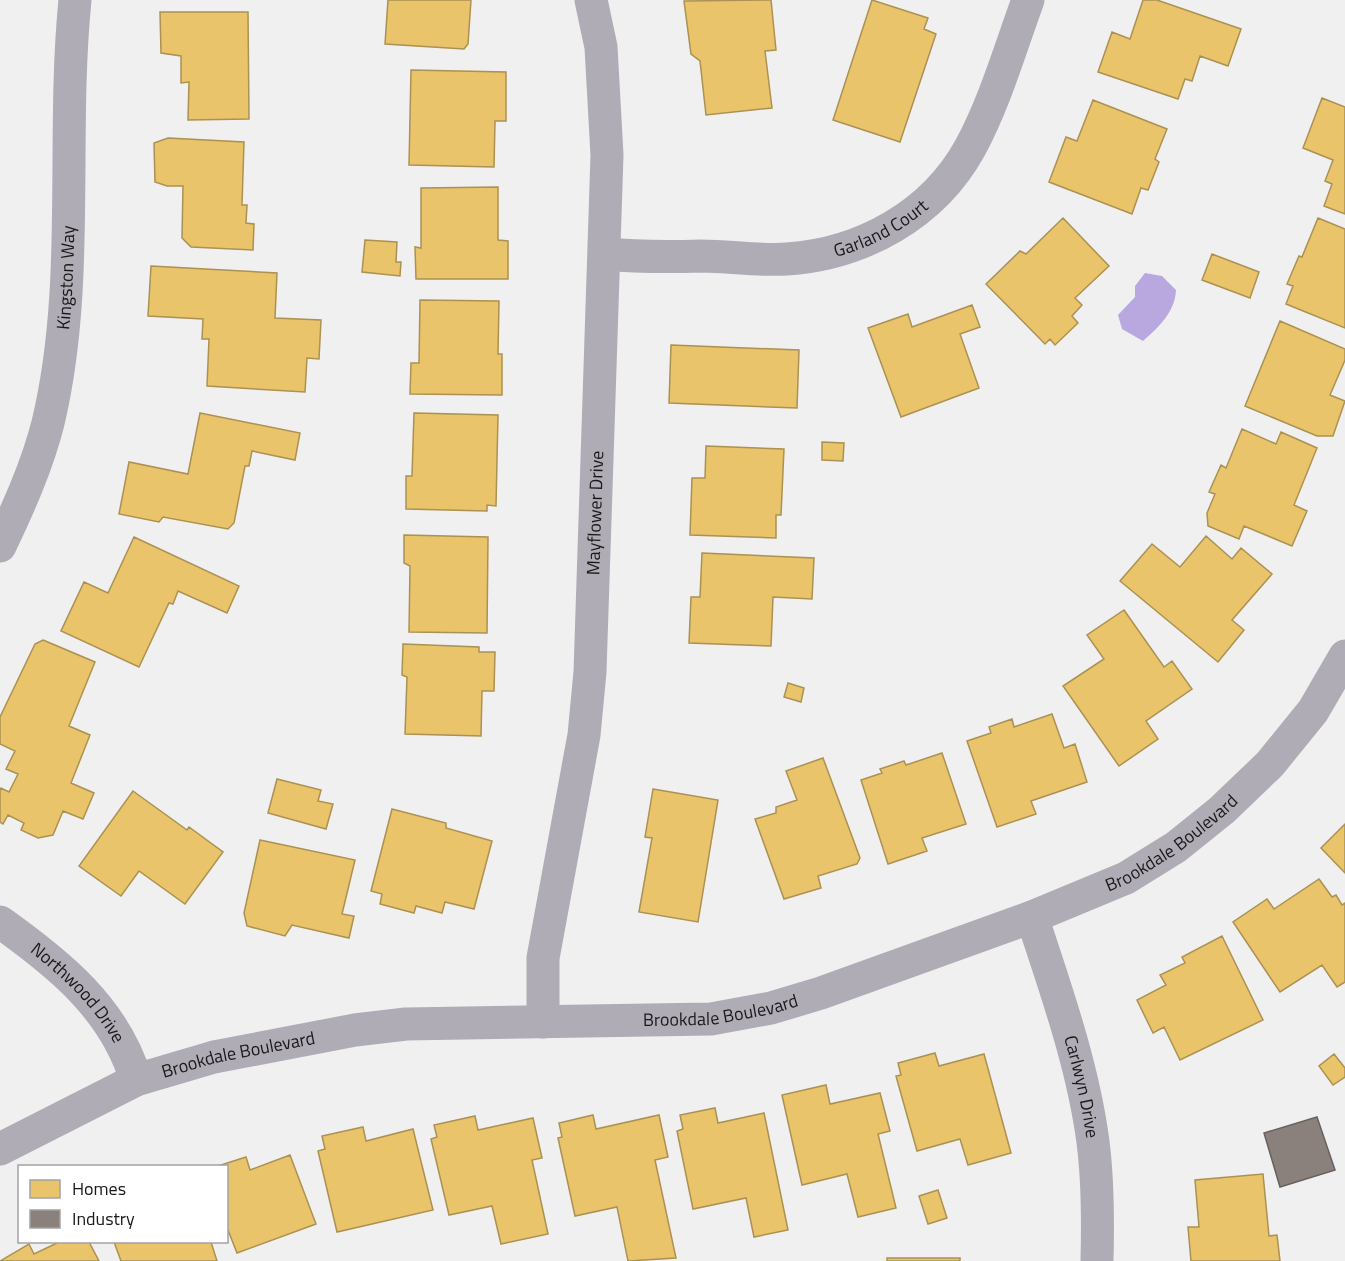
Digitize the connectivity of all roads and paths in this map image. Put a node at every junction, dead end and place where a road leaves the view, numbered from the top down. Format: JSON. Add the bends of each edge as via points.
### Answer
{"nodes":[{"id":1,"x":75,"y":0,"type":"edge"},
{"id":2,"x":591,"y":0,"type":"edge"},
{"id":3,"x":1028,"y":0,"type":"edge"},
{"id":4,"x":605,"y":254,"type":"junction"},
{"id":5,"x":0,"y":546,"type":"edge"},
{"id":6,"x":1345,"y":656,"type":"edge"},
{"id":7,"x":1032,"y":917,"type":"junction"},
{"id":8,"x":0,"y":922,"type":"edge"},
{"id":9,"x":543,"y":1022,"type":"junction"},
{"id":10,"x":136,"y":1080,"type":"junction"},
{"id":11,"x":0,"y":1149,"type":"edge"},
{"id":12,"x":1097,"y":1261,"type":"edge"}],
"edges":[{"from":1,"to":5,"type":"street","name":"Kingston Way","via":[[66,268],[56,376],[48,423],[34,469]]},
{"from":2,"to":4,"type":"street","name":"Mayflower Drive","via":[[601,47],[606,102]]},
{"from":3,"to":4,"type":"street","name":"Garland Court","via":[[987,113],[969,150],[922,206],[892,228],[860,244],[787,259],[674,259]]},
{"from":4,"to":9,"type":"street","name":"Mayflower Drive","via":[[590,672],[584,735],[543,958]]},
{"from":6,"to":7,"type":"street","name":"Brookdale Boulevard","via":[[1299,729],[1270,764],[1222,810],[1176,847],[1126,878]]},
{"from":7,"to":9,"type":"street","name":"Brookdale Boulevard","via":[[771,1008],[711,1018]]},
{"from":7,"to":12,"type":"street","name":"Carlwyn Drive","via":[[1077,1064],[1093,1142]]},
{"from":8,"to":10,"type":"street","name":"Northwood Drive","via":[[87,993],[129,1054]]},
{"from":9,"to":10,"type":"street","name":"Brookdale Boulevard","via":[[437,1023],[355,1030],[214,1057]]},
{"from":10,"to":11,"type":"street","name":"Brookdale Boulevard"}]}
